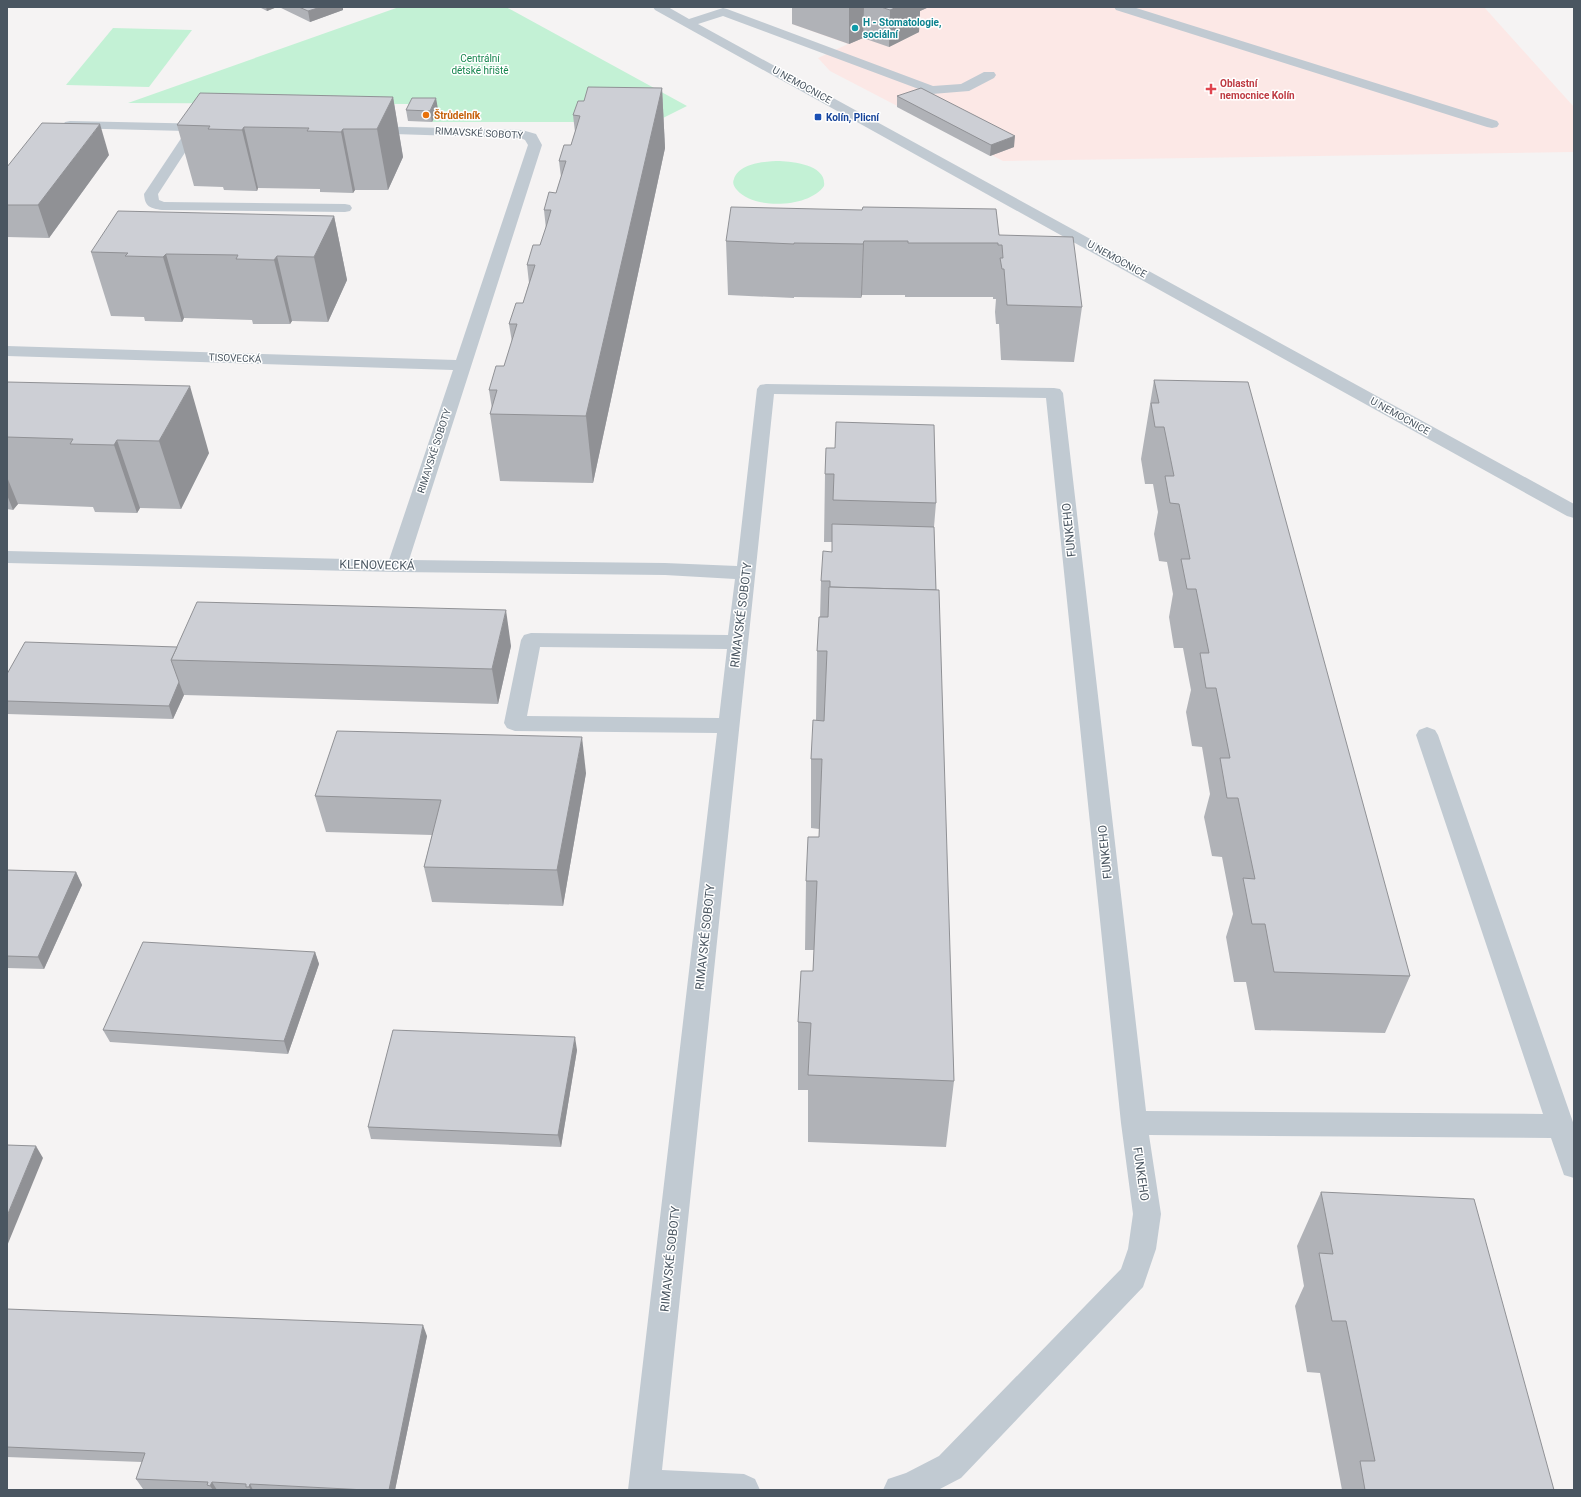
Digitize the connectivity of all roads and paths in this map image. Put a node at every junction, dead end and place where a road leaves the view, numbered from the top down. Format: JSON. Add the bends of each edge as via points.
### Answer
{"nodes":[{"id":1,"x":659,"y":7,"type":"edge"},
{"id":2,"x":1120,"y":7,"type":"edge"},
{"id":3,"x":723,"y":9,"type":"edge"},
{"id":4,"x":688,"y":23,"type":"junction"},
{"id":5,"x":989,"y":75,"type":"dead end"},
{"id":6,"x":1492,"y":124,"type":"dead end"},
{"id":7,"x":54,"y":125,"type":"edge"},
{"id":8,"x":195,"y":127,"type":"junction"},
{"id":9,"x":219,"y":128,"type":"edge"},
{"id":10,"x":352,"y":130,"type":"edge"},
{"id":11,"x":345,"y":208,"type":"dead end"},
{"id":12,"x":7,"y":351,"type":"edge"},
{"id":13,"x":463,"y":365,"type":"junction"},
{"id":14,"x":766,"y":389,"type":"joint"},
{"id":15,"x":1574,"y":512,"type":"edge"},
{"id":16,"x":7,"y":557,"type":"edge"},
{"id":17,"x":397,"y":566,"type":"junction"},
{"id":18,"x":746,"y":573,"type":"junction"},
{"id":19,"x":738,"y":642,"type":"junction"},
{"id":20,"x":729,"y":726,"type":"junction"},
{"id":21,"x":1427,"y":735,"type":"dead end"},
{"id":22,"x":1134,"y":1122,"type":"junction"},
{"id":23,"x":1561,"y":1126,"type":"junction"},
{"id":24,"x":1574,"y":1166,"type":"edge"},
{"id":25,"x":645,"y":1488,"type":"edge"},
{"id":26,"x":744,"y":1490,"type":"edge"},
{"id":27,"x":899,"y":1490,"type":"edge"}],
"edges":[{"from":1,"to":4,"type":"street","name":"U NEMOCNICE"},
{"from":2,"to":6,"type":"street"},
{"from":3,"to":4,"type":"street"},
{"from":3,"to":5,"type":"street","via":[[932,90],[964,88]]},
{"from":4,"to":15,"type":"street","name":"U NEMOCNICE"},
{"from":7,"to":8,"type":"street"},
{"from":8,"to":9,"type":"street"},
{"from":8,"to":11,"type":"street","via":[[151,194],[152,202],[162,206]]},
{"from":10,"to":13,"type":"street","name":"RIMAVSKÉ SOBOTY","via":[[508,132],[531,136],[535,145]]},
{"from":12,"to":13,"type":"street","name":"TISOVECKÁ"},
{"from":13,"to":17,"type":"street","name":"RIMAVSKÉ SOBOTY"},
{"from":14,"to":18,"type":"street","name":"RIMAVSKÉ SOBOTY"},
{"from":14,"to":22,"type":"street","name":"FUNKEHO","via":[[1054,393]]},
{"from":16,"to":17,"type":"street","name":"KLENOVECKÁ"},
{"from":17,"to":18,"type":"street","name":"KLENOVECKÁ","via":[[665,569]]},
{"from":18,"to":19,"type":"street","name":"RIMAVSKÉ SOBOTY"},
{"from":19,"to":20,"type":"street","name":"RIMAVSKÉ SOBOTY"},
{"from":19,"to":20,"type":"street","via":[[531,640],[515,723]]},
{"from":20,"to":25,"type":"street","name":"RIMAVSKÉ SOBOTY"},
{"from":21,"to":23,"type":"street"},
{"from":22,"to":23,"type":"street"},
{"from":22,"to":27,"type":"street","name":"FUNKEHO","via":[[1147,1214],[1142,1249],[1133,1277],[950,1467],[909,1488]]},
{"from":23,"to":24,"type":"street"},
{"from":25,"to":26,"type":"street"}]}
